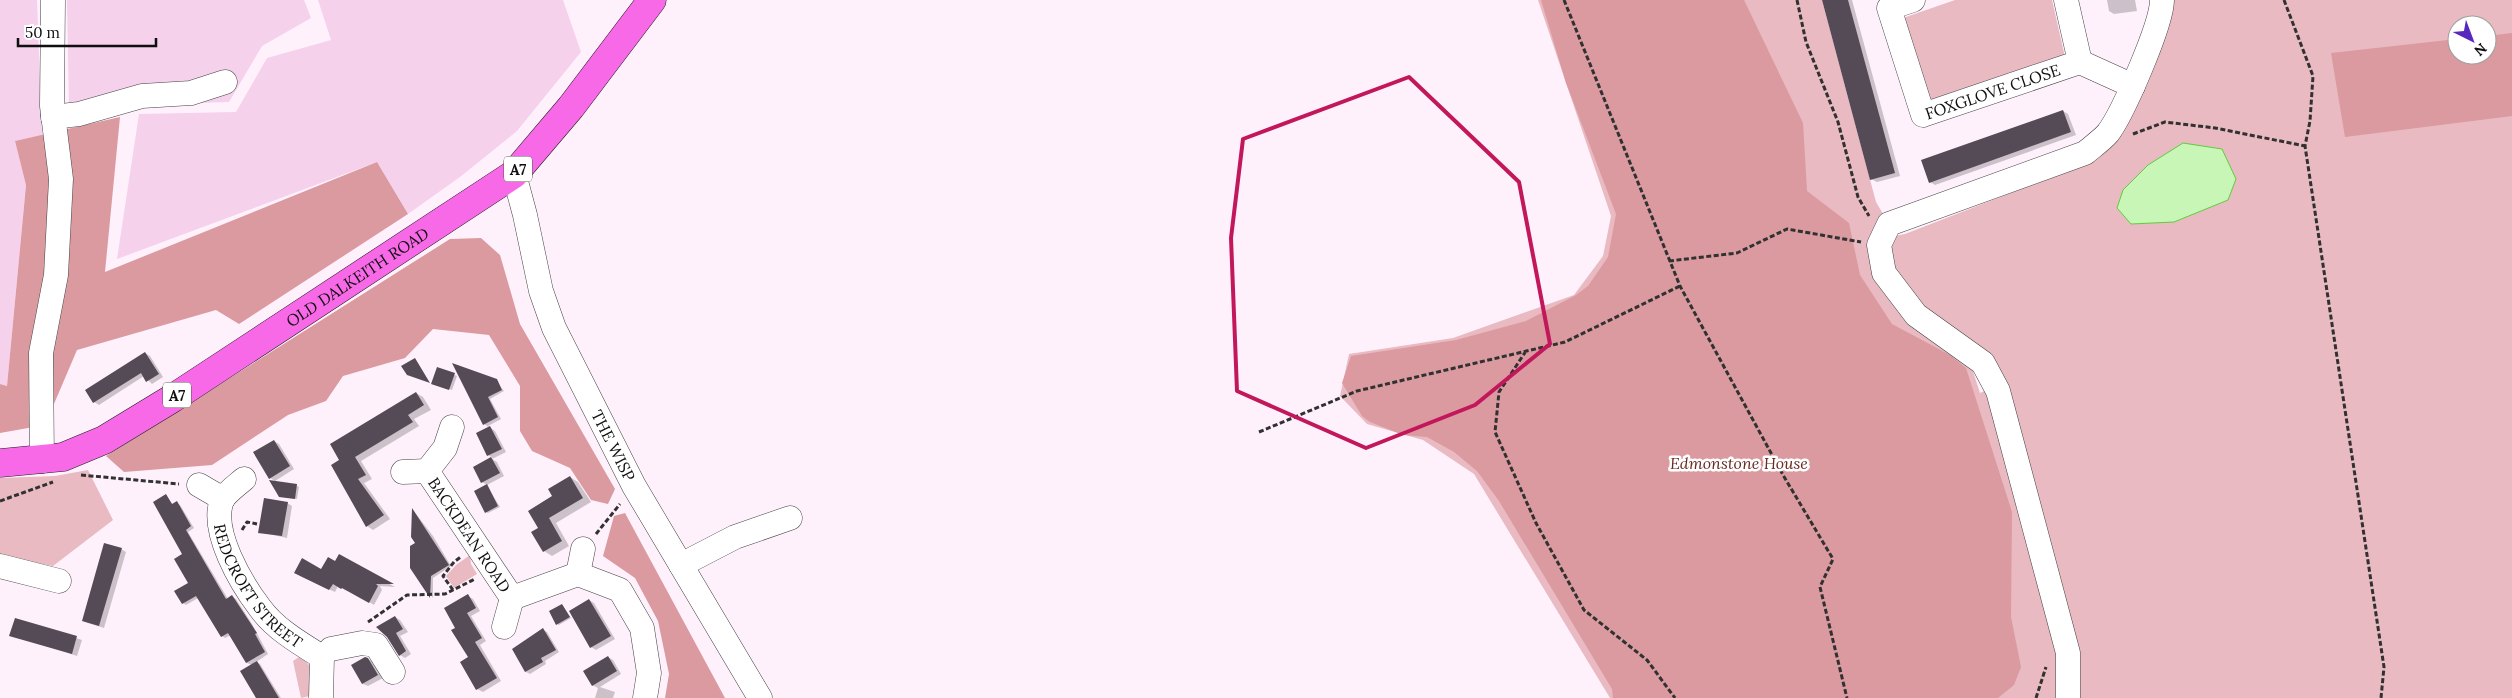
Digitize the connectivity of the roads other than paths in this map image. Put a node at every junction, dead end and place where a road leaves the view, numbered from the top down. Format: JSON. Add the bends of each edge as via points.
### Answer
{"nodes":[{"id":1,"x":53,"y":0,"type":"edge"},
{"id":2,"x":653,"y":0,"type":"edge"},
{"id":3,"x":1913,"y":0,"type":"edge"},
{"id":4,"x":2066,"y":0,"type":"edge"},
{"id":5,"x":2162,"y":0,"type":"edge"},
{"id":6,"x":2080,"y":62,"type":"junction"},
{"id":7,"x":225,"y":82,"type":"dead end"},
{"id":8,"x":2133,"y":86,"type":"junction"},
{"id":9,"x":54,"y":117,"type":"junction"},
{"id":10,"x":514,"y":174,"type":"junction"},
{"id":11,"x":523,"y":206,"type":"junction"},
{"id":12,"x":452,"y":427,"type":"dead end"},
{"id":13,"x":0,"y":463,"type":"edge"},
{"id":14,"x":49,"y":471,"type":"junction"},
{"id":15,"x":427,"y":471,"type":"junction"},
{"id":16,"x":403,"y":472,"type":"dead end"},
{"id":17,"x":244,"y":478,"type":"dead end"},
{"id":18,"x":199,"y":485,"type":"road end"},
{"id":19,"x":223,"y":499,"type":"junction"},
{"id":20,"x":790,"y":518,"type":"dead end"},
{"id":21,"x":583,"y":549,"type":"road end"},
{"id":22,"x":681,"y":565,"type":"junction"},
{"id":23,"x":0,"y":566,"type":"edge"},
{"id":24,"x":578,"y":574,"type":"junction"},
{"id":25,"x":59,"y":581,"type":"dead end"},
{"id":26,"x":512,"y":598,"type":"junction"},
{"id":27,"x":504,"y":627,"type":"dead end"},
{"id":28,"x":333,"y":648,"type":"junction"},
{"id":29,"x":394,"y":672,"type":"dead end"},
{"id":30,"x":321,"y":698,"type":"edge"},
{"id":31,"x":645,"y":698,"type":"edge"},
{"id":32,"x":760,"y":698,"type":"edge"},
{"id":33,"x":2068,"y":698,"type":"edge"}],
"edges":[{"from":1,"to":9,"type":"street"},
{"from":2,"to":10,"type":"main road","name":"OLD DALKEITH ROAD","number":"A7","via":[[571,107]]},
{"from":2,"to":11,"type":"street","via":[[640,24],[552,140],[532,173]]},
{"from":3,"to":6,"type":"street","name":"FOXGLOVE CLOSE","via":[[1890,8],[1923,115]]},
{"from":4,"to":6,"type":"street","name":"FOXGLOVE CLOSE"},
{"from":5,"to":8,"type":"street","via":[[2158,23]]},
{"from":6,"to":8,"type":"street","name":"FOXGLOVE CLOSE"},
{"from":7,"to":9,"type":"street","via":[[191,93],[142,96],[79,114]]},
{"from":8,"to":33,"type":"street","via":[[2108,133],[2085,153],[1889,224],[1880,241],[1884,273],[1916,315],[1983,363],[1998,391],[2068,652]]},
{"from":9,"to":14,"type":"street","via":[[60,179],[56,275],[41,353]]},
{"from":10,"to":11,"type":"street","name":"THE WISP"},
{"from":10,"to":14,"type":"main road","name":"OLD DALKEITH ROAD","number":"A7","via":[[189,388],[104,440],[63,457]]},
{"from":11,"to":22,"type":"street","name":"THE WISP","via":[[541,291],[554,328],[634,486]]},
{"from":12,"to":15,"type":"street","name":"BACKDEAN ROAD","via":[[445,448]]},
{"from":13,"to":14,"type":"main road","name":"OLD DALKEITH ROAD","number":"A7"},
{"from":15,"to":16,"type":"street","name":"BACKDEAN ROAD"},
{"from":15,"to":26,"type":"street","name":"BACKDEAN ROAD"},
{"from":17,"to":19,"type":"street","name":"REDCROFT STREET"},
{"from":18,"to":19,"type":"street","name":"REDCROFT STREET"},
{"from":19,"to":28,"type":"street","name":"REDCROFT STREET","via":[[218,524],[226,552],[260,609],[292,638]]},
{"from":20,"to":22,"type":"street","via":[[735,536]]},
{"from":21,"to":24,"type":"street"},
{"from":22,"to":32,"type":"street","name":"THE WISP"},
{"from":23,"to":25,"type":"street"},
{"from":24,"to":26,"type":"street","name":"BACKDEAN ROAD"},
{"from":24,"to":31,"type":"street","via":[[620,590],[642,628],[649,673]]},
{"from":26,"to":27,"type":"street","name":"BACKDEAN ROAD"},
{"from":28,"to":29,"type":"street","via":[[362,643],[376,645]]},
{"from":28,"to":30,"type":"street","name":"REDCROFT STREET"}]}
